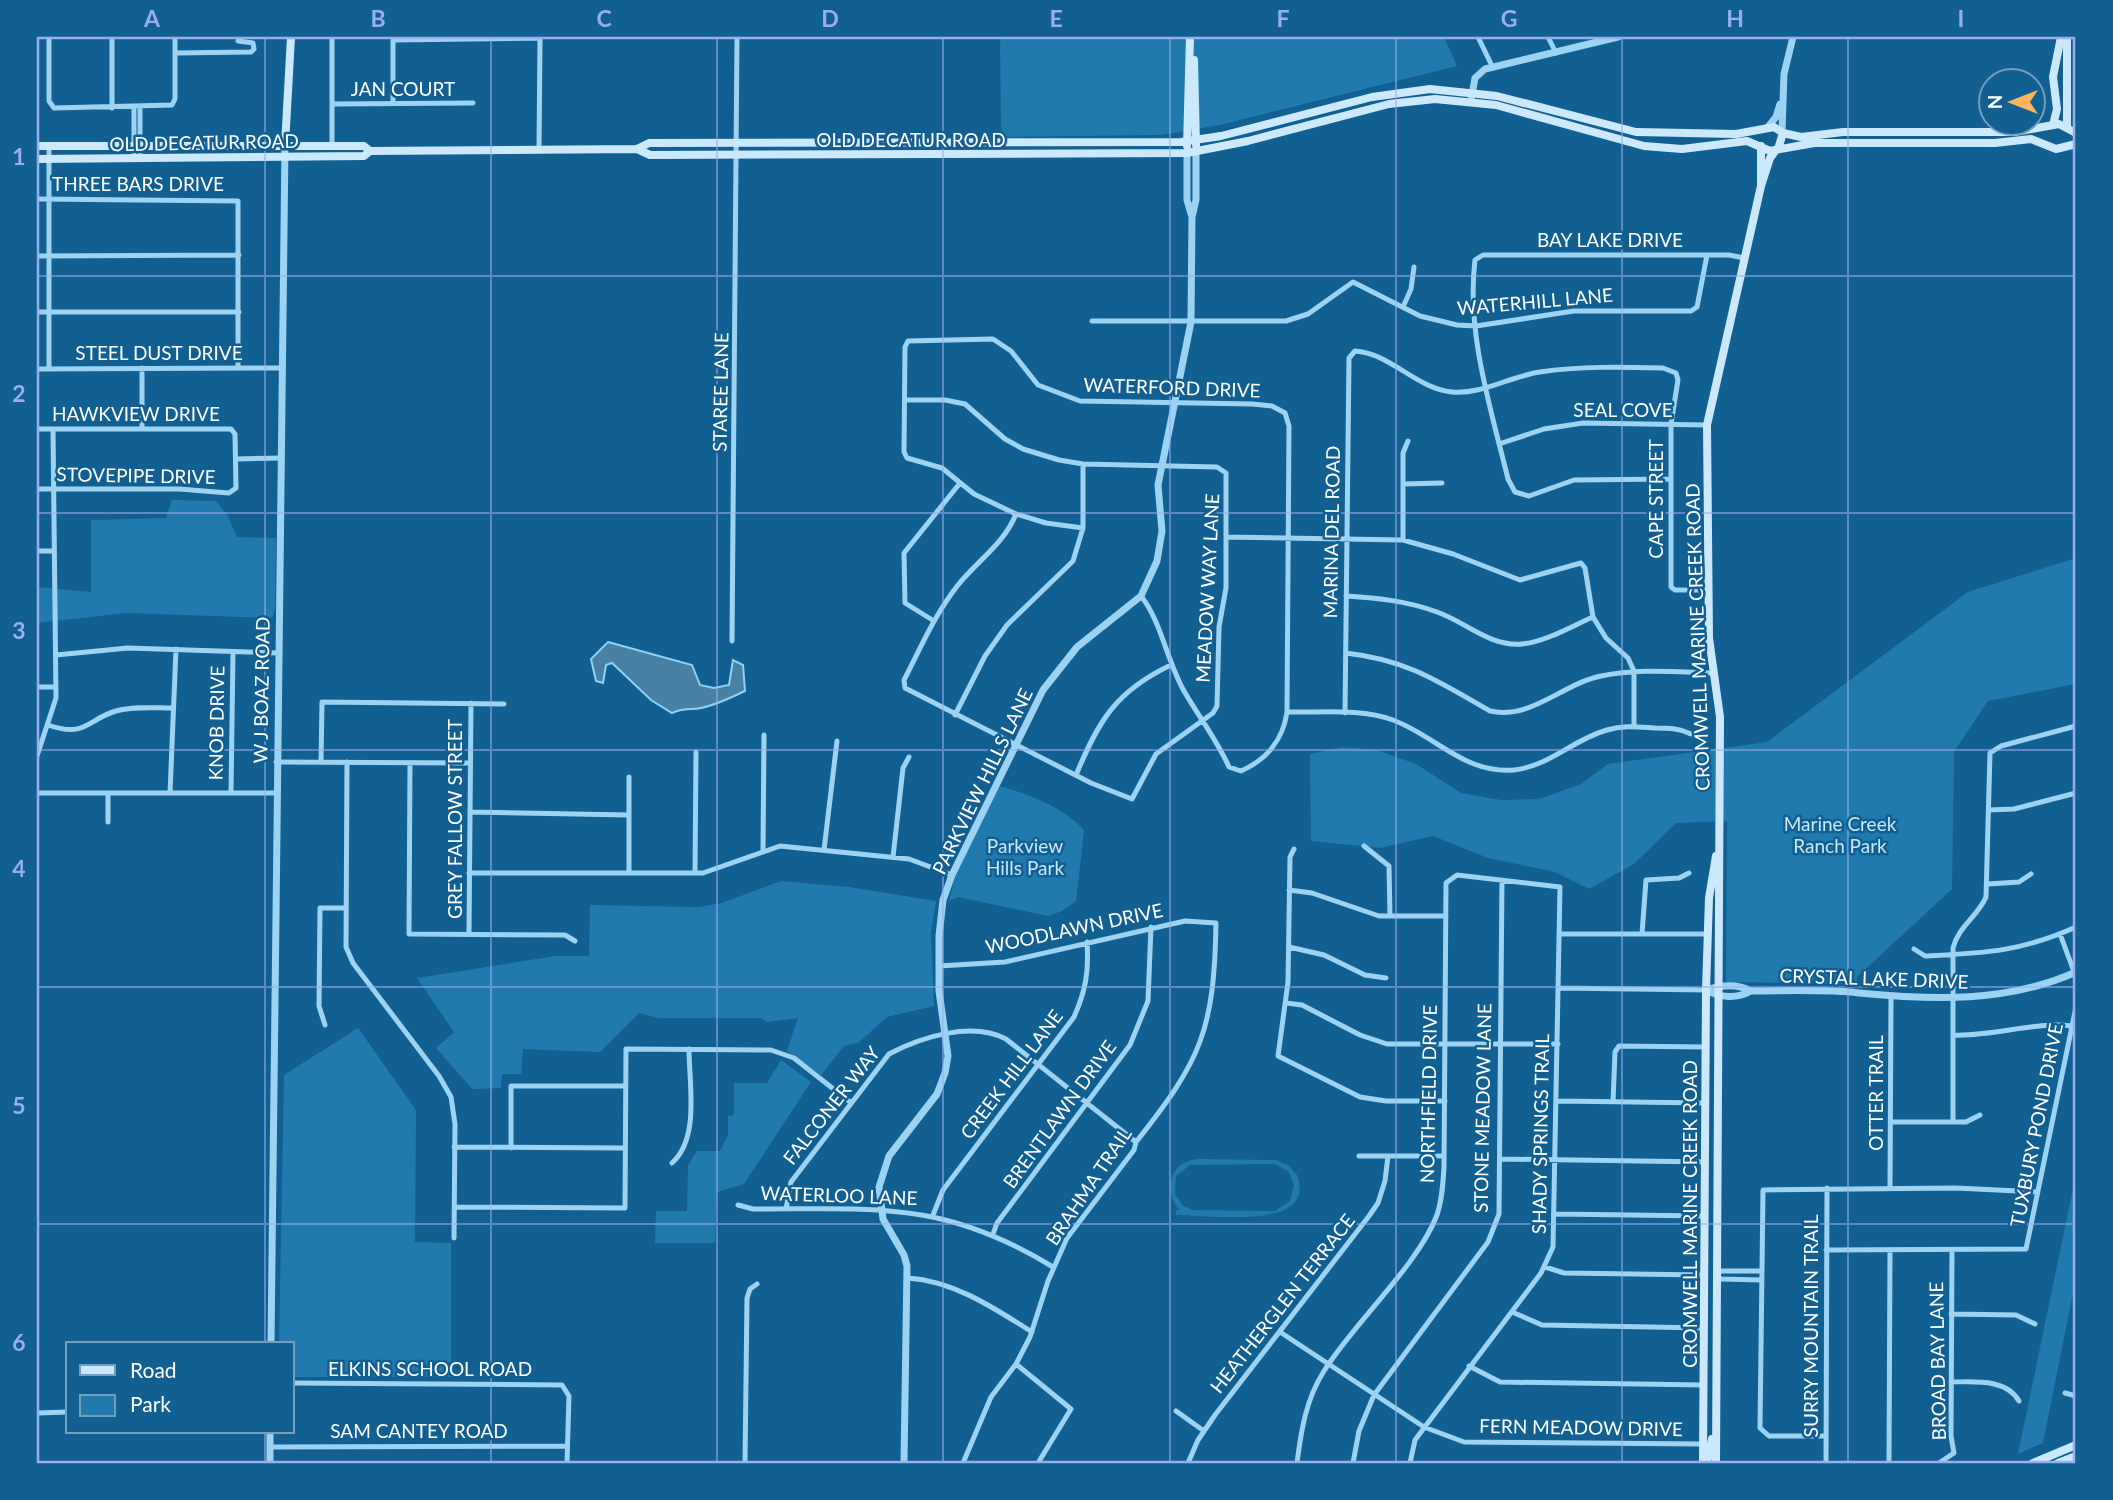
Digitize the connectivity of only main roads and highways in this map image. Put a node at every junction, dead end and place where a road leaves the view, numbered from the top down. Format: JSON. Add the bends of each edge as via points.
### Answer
{"nodes":[{"id":1,"x":291,"y":37,"type":"edge"},
{"id":2,"x":1192,"y":37,"type":"edge"},
{"id":3,"x":2061,"y":37,"type":"edge"},
{"id":4,"x":2067,"y":37,"type":"edge"},
{"id":5,"x":1315,"y":111,"type":"junction"},
{"id":6,"x":1197,"y":116,"type":"junction"},
{"id":7,"x":1318,"y":122,"type":"junction"},
{"id":8,"x":2052,"y":126,"type":"junction"},
{"id":9,"x":1766,"y":128,"type":"junction"},
{"id":10,"x":2070,"y":129,"type":"edge"},
{"id":11,"x":1628,"y":131,"type":"junction"},
{"id":12,"x":1783,"y":132,"type":"junction"},
{"id":13,"x":1220,"y":136,"type":"junction"},
{"id":14,"x":1191,"y":141,"type":"junction"},
{"id":15,"x":1625,"y":142,"type":"junction"},
{"id":16,"x":814,"y":143,"type":"junction"},
{"id":17,"x":2076,"y":144,"type":"edge"},
{"id":18,"x":285,"y":145,"type":"junction"},
{"id":19,"x":1761,"y":145,"type":"junction"},
{"id":20,"x":2049,"y":145,"type":"junction"},
{"id":21,"x":37,"y":146,"type":"edge"},
{"id":22,"x":2065,"y":147,"type":"junction"},
{"id":23,"x":637,"y":149,"type":"junction"},
{"id":24,"x":1777,"y":150,"type":"junction"},
{"id":25,"x":370,"y":151,"type":"junction"},
{"id":26,"x":1191,"y":152,"type":"junction"},
{"id":27,"x":814,"y":155,"type":"junction"},
{"id":28,"x":37,"y":159,"type":"edge"},
{"id":29,"x":1761,"y":186,"type":"junction"},
{"id":30,"x":1719,"y":836,"type":"junction"},
{"id":31,"x":1705,"y":1103,"type":"junction"},
{"id":32,"x":1716,"y":1103,"type":"junction"},
{"id":33,"x":1704,"y":1275,"type":"junction"},
{"id":34,"x":1716,"y":1275,"type":"junction"},
{"id":35,"x":1715,"y":1426,"type":"junction"},
{"id":36,"x":2076,"y":1445,"type":"edge"},
{"id":37,"x":2076,"y":1456,"type":"edge"},
{"id":38,"x":1705,"y":1463,"type":"edge"},
{"id":39,"x":1716,"y":1463,"type":"edge"},
{"id":40,"x":2032,"y":1463,"type":"edge"},
{"id":41,"x":2058,"y":1463,"type":"edge"}],
"edges":[{"from":1,"to":18,"type":"main road","name":"W J BOAZ ROAD"},
{"from":2,"to":6,"type":"main road"},
{"from":2,"to":14,"type":"main road"},
{"from":3,"to":8,"type":"main road","via":[[2053,77],[2057,109]]},
{"from":4,"to":10,"type":"main road"},
{"from":5,"to":7,"type":"main road"},
{"from":5,"to":11,"type":"main road","name":"OLD DECATUR ROAD","via":[[1407,90],[1473,91]]},
{"from":5,"to":13,"type":"main road","name":"OLD DECATUR ROAD"},
{"from":6,"to":13,"type":"main road","via":[[1205,131]]},
{"from":6,"to":14,"type":"main road"},
{"from":7,"to":15,"type":"main road","name":"OLD DECATUR ROAD","via":[[1416,100],[1471,101]]},
{"from":7,"to":26,"type":"main road","name":"OLD DECATUR ROAD"},
{"from":8,"to":10,"type":"main road"},
{"from":8,"to":12,"type":"main road","via":[[2015,132],[1843,132],[1801,137]]},
{"from":8,"to":20,"type":"main road","via":[[2047,135]]},
{"from":9,"to":11,"type":"main road","name":"OLD DECATUR ROAD","via":[[1693,135]]},
{"from":9,"to":12,"type":"main road"},
{"from":9,"to":19,"type":"main road"},
{"from":10,"to":22,"type":"main road"},
{"from":11,"to":15,"type":"main road"},
{"from":12,"to":24,"type":"main road"},
{"from":13,"to":14,"type":"main road","name":"OLD DECATUR ROAD"},
{"from":14,"to":16,"type":"main road","name":"OLD DECATUR ROAD"},
{"from":14,"to":26,"type":"main road"},
{"from":15,"to":19,"type":"main road","name":"OLD DECATUR ROAD","via":[[1682,149],[1749,142]]},
{"from":16,"to":23,"type":"main road","name":"OLD DECATUR ROAD","via":[[649,143]]},
{"from":16,"to":27,"type":"main road"},
{"from":17,"to":22,"type":"main road"},
{"from":18,"to":21,"type":"main road","name":"OLD DECATUR ROAD"},
{"from":18,"to":25,"type":"main road","name":"OLD DECATUR ROAD","via":[[364,146]]},
{"from":19,"to":24,"type":"main road"},
{"from":19,"to":29,"type":"main road","name":"CROMWELL MARINE CREEK ROAD"},
{"from":20,"to":22,"type":"main road"},
{"from":20,"to":24,"type":"main road","via":[[2025,139],[1814,143]]},
{"from":23,"to":25,"type":"main road","name":"OLD DECATUR ROAD"},
{"from":23,"to":27,"type":"main road","name":"OLD DECATUR ROAD","via":[[650,155]]},
{"from":24,"to":29,"type":"main road","name":"CROMWELL MARINE CREEK ROAD"},
{"from":25,"to":28,"type":"main road","name":"OLD DECATUR ROAD","via":[[365,156]]},
{"from":26,"to":27,"type":"main road","name":"OLD DECATUR ROAD"},
{"from":29,"to":30,"type":"main road","name":"CROMWELL MARINE CREEK ROAD","via":[[1707,425],[1707,590],[1720,721]]},
{"from":30,"to":31,"type":"main road","name":"CROMWELL MARINE CREEK ROAD","via":[[1709,898]]},
{"from":30,"to":32,"type":"main road","name":"CROMWELL MARINE CREEK ROAD"},
{"from":31,"to":32,"type":"main road"},
{"from":31,"to":33,"type":"main road","name":"CROMWELL MARINE CREEK ROAD"},
{"from":32,"to":34,"type":"main road","name":"CROMWELL MARINE CREEK ROAD"},
{"from":33,"to":34,"type":"main road"},
{"from":33,"to":38,"type":"main road","name":"CROMWELL MARINE CREEK ROAD"},
{"from":34,"to":35,"type":"main road","name":"CROMWELL MARINE CREEK ROAD"},
{"from":35,"to":38,"type":"main road","name":"CROMWELL MARINE CREEK ROAD"},
{"from":35,"to":39,"type":"main road","name":"CROMWELL MARINE CREEK ROAD"},
{"from":36,"to":40,"type":"main road"},
{"from":37,"to":41,"type":"main road"}]}
